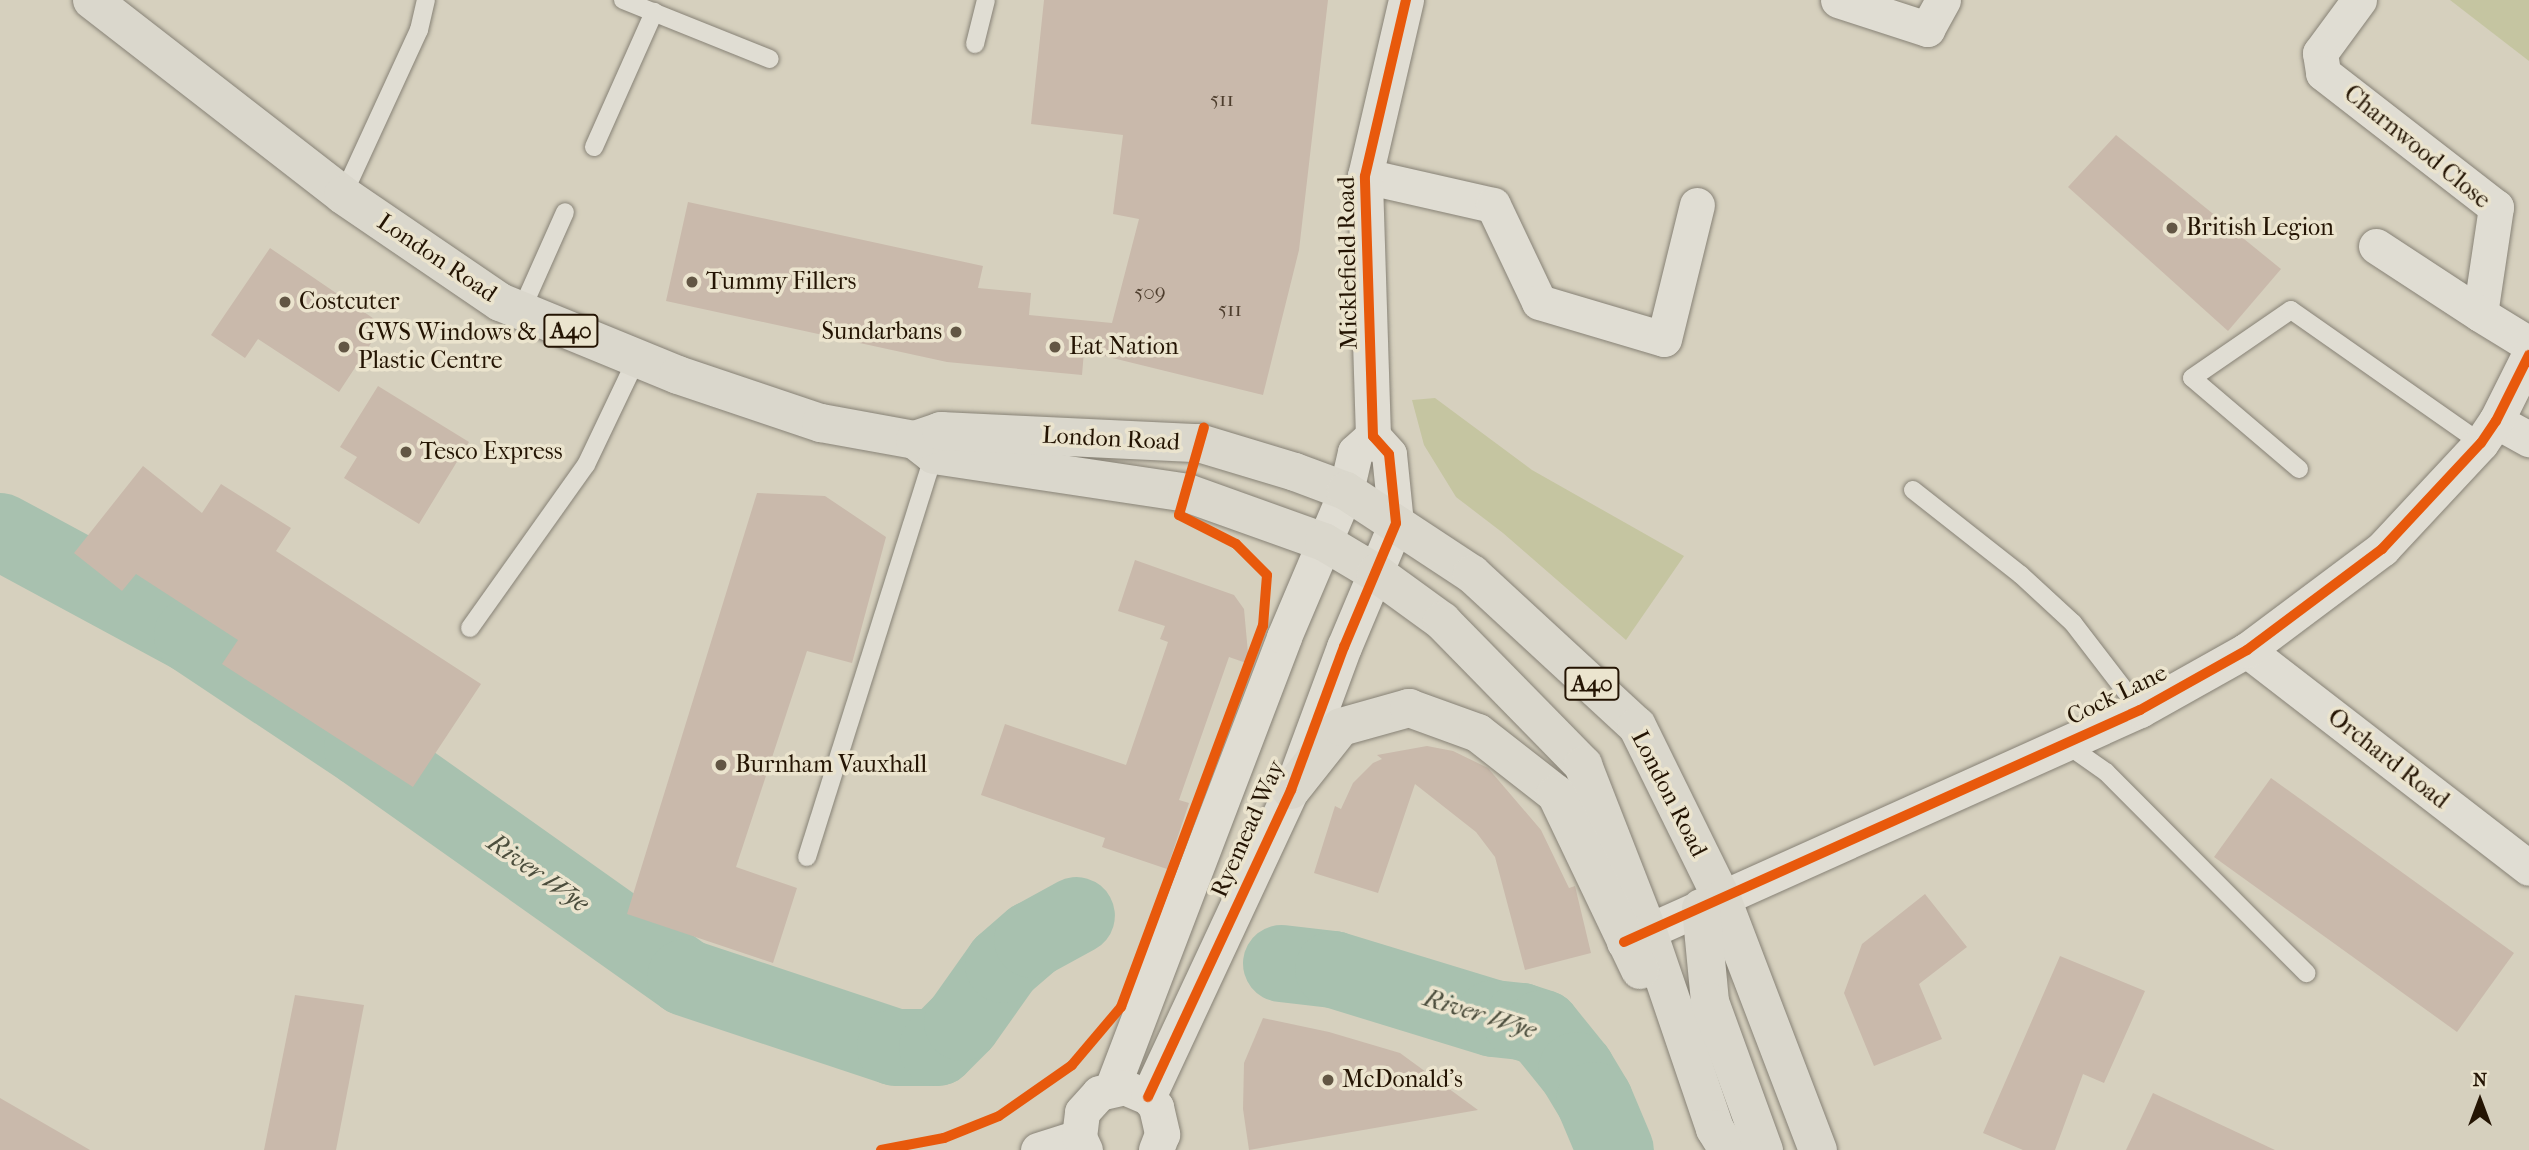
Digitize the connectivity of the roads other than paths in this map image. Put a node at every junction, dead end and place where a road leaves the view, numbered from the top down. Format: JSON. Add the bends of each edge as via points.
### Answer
{"nodes":[{"id":1,"x":92,"y":0,"type":"edge"},
{"id":2,"x":426,"y":0,"type":"edge"},
{"id":3,"x":623,"y":0,"type":"edge"},
{"id":4,"x":986,"y":0,"type":"edge"},
{"id":5,"x":1406,"y":0,"type":"edge"},
{"id":6,"x":1838,"y":0,"type":"edge"},
{"id":7,"x":1943,"y":0,"type":"edge"},
{"id":8,"x":2359,"y":0,"type":"edge"},
{"id":9,"x":654,"y":12,"type":"junction"},
{"id":10,"x":975,"y":44,"type":"dead end"},
{"id":11,"x":770,"y":59,"type":"dead end"},
{"id":12,"x":594,"y":147,"type":"dead end"},
{"id":13,"x":1365,"y":176,"type":"junction"},
{"id":14,"x":343,"y":195,"type":"junction"},
{"id":15,"x":1697,"y":205,"type":"dead end"},
{"id":16,"x":565,"y":212,"type":"dead end"},
{"id":17,"x":2376,"y":246,"type":"dead end"},
{"id":18,"x":522,"y":310,"type":"junction"},
{"id":19,"x":2480,"y":314,"type":"junction"},
{"id":20,"x":2529,"y":344,"type":"edge"},
{"id":21,"x":2529,"y":355,"type":"edge"},
{"id":22,"x":637,"y":358,"type":"junction"},
{"id":23,"x":2488,"y":432,"type":"junction"},
{"id":24,"x":1373,"y":436,"type":"junction"},
{"id":25,"x":2529,"y":439,"type":"edge"},
{"id":26,"x":930,"y":442,"type":"junction"},
{"id":27,"x":2299,"y":469,"type":"dead end"},
{"id":28,"x":1913,"y":490,"type":"dead end"},
{"id":29,"x":1346,"y":491,"type":"junction"},
{"id":30,"x":1396,"y":523,"type":"junction"},
{"id":31,"x":1324,"y":542,"type":"junction"},
{"id":32,"x":1376,"y":573,"type":"junction"},
{"id":33,"x":470,"y":628,"type":"dead end"},
{"id":34,"x":2247,"y":650,"type":"junction"},
{"id":35,"x":2140,"y":710,"type":"junction"},
{"id":36,"x":2066,"y":744,"type":"junction"},
{"id":37,"x":1291,"y":790,"type":"junction"},
{"id":38,"x":2521,"y":856,"type":"edge"},
{"id":39,"x":807,"y":857,"type":"dead end"},
{"id":40,"x":1712,"y":903,"type":"junction"},
{"id":41,"x":1636,"y":937,"type":"junction"},
{"id":42,"x":2306,"y":972,"type":"dead end"},
{"id":43,"x":1112,"y":1088,"type":"junction"},
{"id":44,"x":1148,"y":1097,"type":"junction"},
{"id":45,"x":1082,"y":1144,"type":"edge"},
{"id":46,"x":1038,"y":1150,"type":"edge"},
{"id":47,"x":1156,"y":1150,"type":"edge"},
{"id":48,"x":1728,"y":1150,"type":"edge"},
{"id":49,"x":1764,"y":1150,"type":"edge"},
{"id":50,"x":1818,"y":1150,"type":"edge"}],
"edges":[{"from":1,"to":14,"type":"main road","name":"London Road","number":"A40"},
{"from":2,"to":14,"type":"lane","via":[[419,30]]},
{"from":3,"to":9,"type":"lane"},
{"from":4,"to":10,"type":"lane"},
{"from":5,"to":13,"type":"street","name":"Micklefield Road"},
{"from":6,"to":7,"type":"street","via":[[1927,29]]},
{"from":8,"to":19,"type":"street","name":"Charnwood Close","via":[[2320,53],[2323,73],[2496,207]]},
{"from":9,"to":11,"type":"lane"},
{"from":9,"to":12,"type":"lane"},
{"from":13,"to":15,"type":"street","via":[[1493,205],[1539,302],[1664,339]]},
{"from":13,"to":24,"type":"street","name":"Micklefield Road"},
{"from":14,"to":18,"type":"main road","name":"London Road","number":"A40","via":[[500,302]]},
{"from":16,"to":18,"type":"lane"},
{"from":17,"to":19,"type":"street"},
{"from":18,"to":22,"type":"main road","name":"London Road","number":"A40"},
{"from":19,"to":20,"type":"street"},
{"from":21,"to":23,"type":"street","name":"Cock Lane"},
{"from":22,"to":26,"type":"main road","name":"London Road","number":"A40","via":[[821,423]]},
{"from":22,"to":33,"type":"lane","via":[[586,465]]},
{"from":23,"to":25,"type":"street"},
{"from":23,"to":27,"type":"lane","via":[[2291,310],[2192,378]]},
{"from":23,"to":34,"type":"street","name":"Cock Lane","via":[[2382,549]]},
{"from":24,"to":29,"type":"street","via":[[1355,452]]},
{"from":24,"to":30,"type":"street","name":"Micklefield Road","via":[[1389,454]]},
{"from":26,"to":29,"type":"main road","name":"London Road","number":"A40","via":[[1199,443]]},
{"from":26,"to":31,"type":"main road","name":"London Road","number":"A40","via":[[1187,494]]},
{"from":26,"to":39,"type":"lane"},
{"from":28,"to":35,"type":"lane","via":[[2021,575],[2073,623]]},
{"from":29,"to":30,"type":"main road","name":"London Road","number":"A40"},
{"from":29,"to":31,"type":"street","name":"Ryemead Way"},
{"from":30,"to":32,"type":"street","name":"Ryemead Way"},
{"from":30,"to":40,"type":"main road","name":"London Road","number":"A40","via":[[1472,574],[1637,726]]},
{"from":31,"to":32,"type":"main road","name":"London Road","number":"A40"},
{"from":31,"to":43,"type":"street","name":"Ryemead Way"},
{"from":32,"to":37,"type":"street","name":"Ryemead Way"},
{"from":32,"to":41,"type":"main road","name":"London Road","number":"A40","via":[[1442,621],[1583,765]]},
{"from":34,"to":35,"type":"street","name":"Cock Lane"},
{"from":34,"to":38,"type":"street","name":"Orchard Road"},
{"from":35,"to":36,"type":"street","name":"Cock Lane"},
{"from":36,"to":40,"type":"street","name":"Cock Lane"},
{"from":36,"to":42,"type":"lane","via":[[2106,772]]},
{"from":37,"to":41,"type":"main road","via":[[1341,727],[1409,708],[1478,733],[1556,794]]},
{"from":37,"to":44,"type":"street","name":"Ryemead Way"},
{"from":40,"to":41,"type":"street","name":"Cock Lane"},
{"from":40,"to":49,"type":"main road","number":"A40","via":[[1710,1002]]},
{"from":40,"to":50,"type":"main road","name":"London Road","number":"A40"},
{"from":41,"to":48,"type":"main road","name":"London Road","number":"A40"},
{"from":43,"to":44,"type":"street","via":[[1124,1087]]},
{"from":43,"to":45,"type":"street","via":[[1089,1100],[1082,1112]]},
{"from":44,"to":47,"type":"street","via":[[1162,1120]]},
{"from":45,"to":46,"type":"street"}]}
